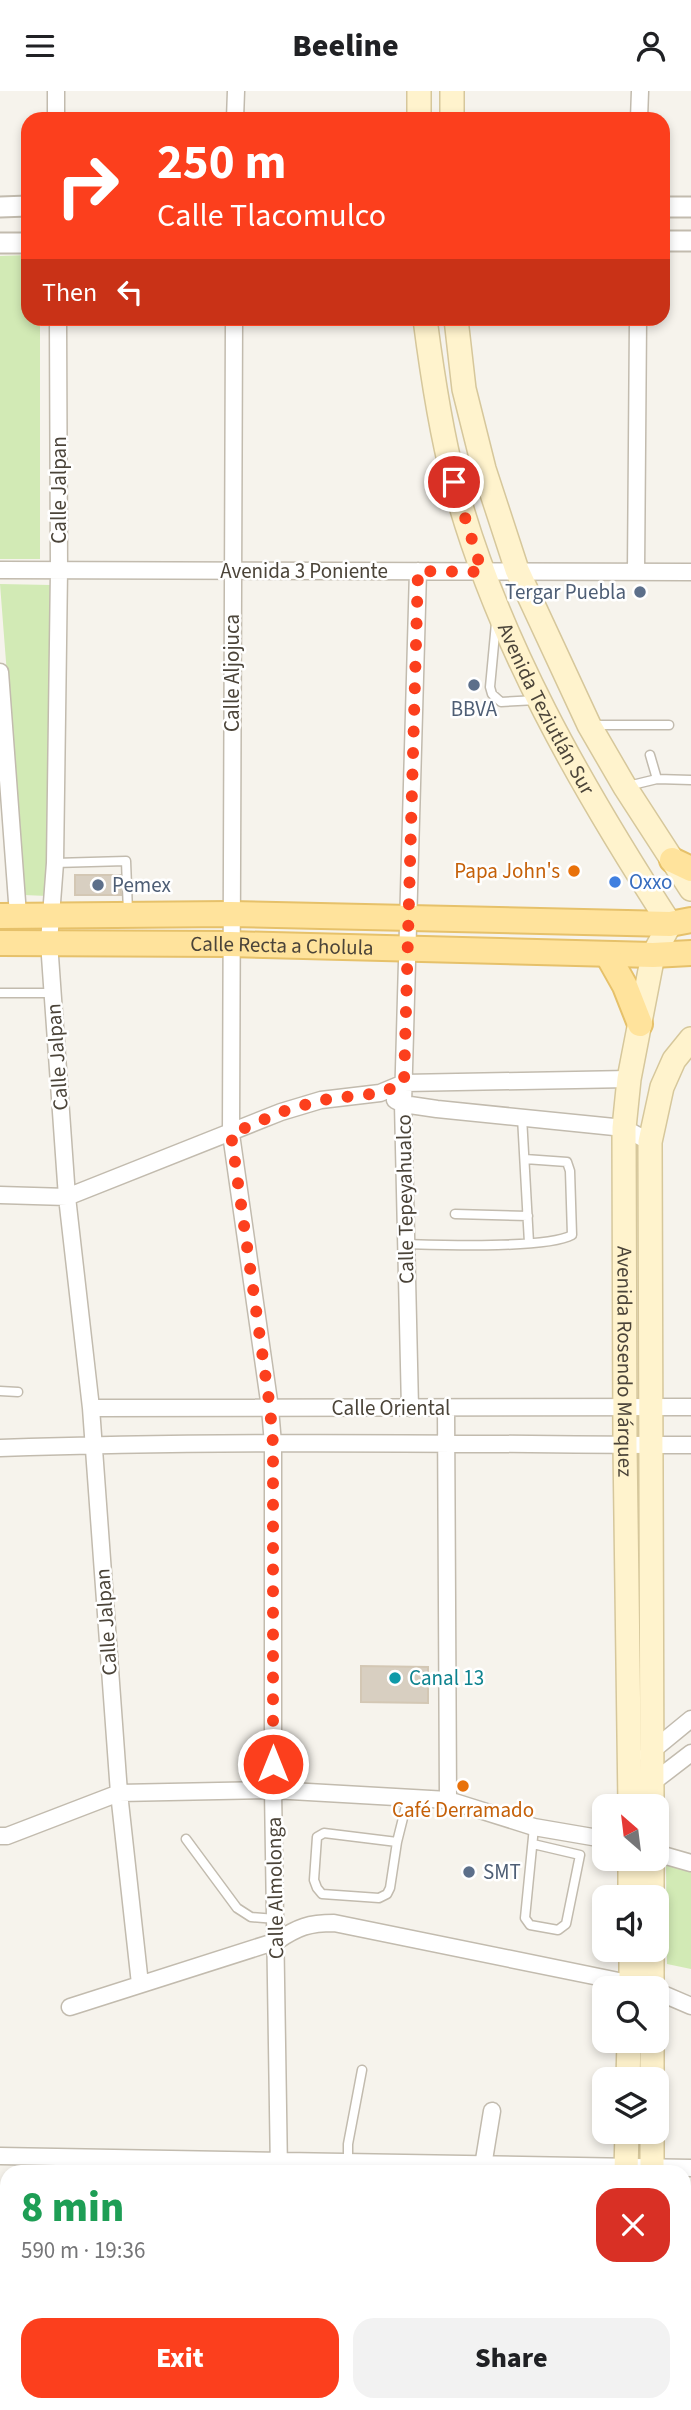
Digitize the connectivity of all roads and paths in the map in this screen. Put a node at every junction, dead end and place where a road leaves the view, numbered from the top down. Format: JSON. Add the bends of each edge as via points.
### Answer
{"nodes":[{"id":1,"x":56,"y":91,"type":"edge"},
{"id":2,"x":236,"y":91,"type":"edge"},
{"id":3,"x":419,"y":91,"type":"edge"},
{"id":4,"x":452,"y":91,"type":"edge"},
{"id":5,"x":640,"y":91,"type":"edge"},
{"id":6,"x":56,"y":112,"type":"edge"},
{"id":7,"x":235,"y":112,"type":"edge"},
{"id":8,"x":419,"y":112,"type":"edge"},
{"id":9,"x":452,"y":112,"type":"edge"},
{"id":10,"x":639,"y":112,"type":"edge"},
{"id":11,"x":21,"y":206,"type":"edge"},
{"id":12,"x":0,"y":207,"type":"edge"},
{"id":13,"x":670,"y":207,"type":"edge"},
{"id":14,"x":691,"y":207,"type":"edge"},
{"id":15,"x":670,"y":241,"type":"edge"},
{"id":16,"x":691,"y":241,"type":"edge"},
{"id":17,"x":0,"y":243,"type":"edge"},
{"id":18,"x":21,"y":243,"type":"edge"},
{"id":19,"x":58,"y":326,"type":"edge"},
{"id":20,"x":234,"y":326,"type":"edge"},
{"id":21,"x":426,"y":326,"type":"edge"},
{"id":22,"x":457,"y":326,"type":"edge"},
{"id":23,"x":638,"y":326,"type":"edge"},
{"id":24,"x":0,"y":570,"type":"edge"},
{"id":25,"x":60,"y":570,"type":"junction"},
{"id":26,"x":517,"y":570,"type":"junction"},
{"id":27,"x":418,"y":571,"type":"junction"},
{"id":28,"x":233,"y":572,"type":"junction"},
{"id":29,"x":482,"y":572,"type":"junction"},
{"id":30,"x":636,"y":572,"type":"junction"},
{"id":31,"x":691,"y":572,"type":"edge"},
{"id":32,"x":498,"y":608,"type":"junction"},
{"id":33,"x":0,"y":674,"type":"edge"},
{"id":34,"x":540,"y":700,"type":"junction"},
{"id":35,"x":589,"y":725,"type":"junction"},
{"id":36,"x":669,"y":725,"type":"dead end"},
{"id":37,"x":650,"y":755,"type":"dead end"},
{"id":38,"x":657,"y":779,"type":"junction"},
{"id":39,"x":691,"y":780,"type":"edge"},
{"id":40,"x":625,"y":787,"type":"junction"},
{"id":41,"x":55,"y":863,"type":"junction"},
{"id":42,"x":682,"y":865,"type":"edge"},
{"id":43,"x":691,"y":889,"type":"edge"},
{"id":44,"x":230,"y":914,"type":"junction"},
{"id":45,"x":9,"y":915,"type":"edge"},
{"id":46,"x":52,"y":915,"type":"junction"},
{"id":47,"x":128,"y":915,"type":"junction"},
{"id":48,"x":410,"y":917,"type":"junction"},
{"id":49,"x":681,"y":922,"type":"edge"},
{"id":50,"x":49,"y":942,"type":"junction"},
{"id":51,"x":0,"y":943,"type":"edge"},
{"id":52,"x":230,"y":944,"type":"junction"},
{"id":53,"x":409,"y":948,"type":"junction"},
{"id":54,"x":607,"y":954,"type":"junction"},
{"id":55,"x":691,"y":954,"type":"edge"},
{"id":56,"x":653,"y":955,"type":"junction"},
{"id":57,"x":0,"y":993,"type":"edge"},
{"id":58,"x":52,"y":993,"type":"junction"},
{"id":59,"x":640,"y":1024,"type":"junction"},
{"id":60,"x":691,"y":1039,"type":"edge"},
{"id":61,"x":629,"y":1079,"type":"junction"},
{"id":62,"x":404,"y":1083,"type":"junction"},
{"id":63,"x":380,"y":1093,"type":"junction"},
{"id":64,"x":403,"y":1104,"type":"junction"},
{"id":65,"x":522,"y":1117,"type":"junction"},
{"id":66,"x":624,"y":1128,"type":"junction"},
{"id":67,"x":231,"y":1134,"type":"junction"},
{"id":68,"x":650,"y":1142,"type":"junction"},
{"id":69,"x":525,"y":1160,"type":"junction"},
{"id":70,"x":0,"y":1195,"type":"edge"},
{"id":71,"x":67,"y":1197,"type":"junction"},
{"id":72,"x":455,"y":1214,"type":"dead end"},
{"id":73,"x":528,"y":1216,"type":"junction"},
{"id":74,"x":530,"y":1243,"type":"junction"},
{"id":75,"x":407,"y":1244,"type":"junction"},
{"id":76,"x":0,"y":1391,"type":"edge"},
{"id":77,"x":18,"y":1392,"type":"dead end"},
{"id":78,"x":446,"y":1407,"type":"junction"},
{"id":79,"x":625,"y":1407,"type":"junction"},
{"id":80,"x":691,"y":1407,"type":"edge"},
{"id":81,"x":90,"y":1408,"type":"junction"},
{"id":82,"x":270,"y":1408,"type":"junction"},
{"id":83,"x":410,"y":1408,"type":"junction"},
{"id":84,"x":652,"y":1408,"type":"junction"},
{"id":85,"x":273,"y":1444,"type":"junction"},
{"id":86,"x":447,"y":1444,"type":"junction"},
{"id":87,"x":93,"y":1445,"type":"junction"},
{"id":88,"x":652,"y":1445,"type":"junction"},
{"id":89,"x":691,"y":1445,"type":"edge"},
{"id":90,"x":625,"y":1446,"type":"junction"},
{"id":91,"x":0,"y":1448,"type":"edge"},
{"id":92,"x":691,"y":1719,"type":"edge"},
{"id":93,"x":652,"y":1751,"type":"junction"},
{"id":94,"x":691,"y":1753,"type":"edge"},
{"id":95,"x":630,"y":1768,"type":"junction"},
{"id":96,"x":273,"y":1790,"type":"junction"},
{"id":97,"x":119,"y":1793,"type":"junction"},
{"id":98,"x":639,"y":1794,"type":"edge"},
{"id":99,"x":642,"y":1794,"type":"edge"},
{"id":100,"x":646,"y":1794,"type":"edge"},
{"id":101,"x":408,"y":1798,"type":"junction"},
{"id":102,"x":447,"y":1800,"type":"junction"},
{"id":103,"x":534,"y":1827,"type":"junction"},
{"id":104,"x":0,"y":1836,"type":"edge"},
{"id":105,"x":592,"y":1837,"type":"edge"},
{"id":106,"x":186,"y":1839,"type":"dead end"},
{"id":107,"x":397,"y":1842,"type":"junction"},
{"id":108,"x":533,"y":1845,"type":"junction"},
{"id":109,"x":669,"y":1857,"type":"edge"},
{"id":110,"x":691,"y":1863,"type":"edge"},
{"id":111,"x":276,"y":1919,"type":"junction"},
{"id":112,"x":277,"y":1941,"type":"junction"},
{"id":113,"x":592,"y":1977,"type":"edge"},
{"id":114,"x":140,"y":1984,"type":"junction"},
{"id":115,"x":669,"y":1998,"type":"edge"},
{"id":116,"x":691,"y":2006,"type":"edge"},
{"id":117,"x":70,"y":2007,"type":"dead end"},
{"id":118,"x":362,"y":2070,"type":"dead end"},
{"id":119,"x":492,"y":2111,"type":"dead end"},
{"id":120,"x":627,"y":2144,"type":"edge"},
{"id":121,"x":652,"y":2144,"type":"edge"},
{"id":122,"x":0,"y":2156,"type":"edge"},
{"id":123,"x":348,"y":2163,"type":"junction"},
{"id":124,"x":228,"y":2165,"type":"edge"},
{"id":125,"x":279,"y":2165,"type":"edge"},
{"id":126,"x":314,"y":2165,"type":"edge"},
{"id":127,"x":438,"y":2165,"type":"edge"},
{"id":128,"x":483,"y":2165,"type":"edge"},
{"id":129,"x":626,"y":2165,"type":"edge"},
{"id":130,"x":652,"y":2165,"type":"edge"}],
"edges":[{"from":1,"to":6,"type":"street"},
{"from":2,"to":7,"type":"street"},
{"from":3,"to":8,"type":"main road"},
{"from":4,"to":9,"type":"main road"},
{"from":5,"to":10,"type":"street"},
{"from":11,"to":12,"type":"street"},
{"from":13,"to":14,"type":"street"},
{"from":15,"to":16,"type":"street"},
{"from":17,"to":18,"type":"street"},
{"from":19,"to":25,"type":"street","name":"Calle Jalpan"},
{"from":20,"to":28,"type":"street","name":"Calle Aljojuca"},
{"from":21,"to":29,"type":"main road","name":"Avenida Teziutlán Sur","via":[[436,404]]},
{"from":22,"to":26,"type":"main road","name":"Avenida Teziutlán Sur","via":[[464,389]]},
{"from":23,"to":30,"type":"street"},
{"from":24,"to":25,"type":"street","name":"Avenida 3 Poniente"},
{"from":25,"to":28,"type":"street","name":"Avenida 3 Poniente"},
{"from":25,"to":41,"type":"street","name":"Calle Jalpan"},
{"from":26,"to":29,"type":"street","name":"Avenida 3 Poniente"},
{"from":26,"to":30,"type":"street","name":"Avenida 3 Poniente"},
{"from":26,"to":35,"type":"main road","name":"Avenida Teziutlán Sur"},
{"from":27,"to":28,"type":"street","name":"Avenida 3 Poniente"},
{"from":27,"to":29,"type":"street","name":"Avenida 3 Poniente"},
{"from":27,"to":48,"type":"street","name":"Calle Tepeyahualco"},
{"from":28,"to":44,"type":"street","name":"Calle Aljojuca"},
{"from":29,"to":32,"type":"main road","name":"Avenida Teziutlán Sur"},
{"from":30,"to":31,"type":"street","name":"Avenida 3 Poniente"},
{"from":32,"to":34,"type":"main road","name":"Avenida Teziutlán Sur"},
{"from":32,"to":34,"type":"lane","via":[[492,694],[501,702]]},
{"from":33,"to":45,"type":"street"},
{"from":34,"to":49,"type":"main road","name":"Avenida Teziutlán Sur","via":[[608,828]]},
{"from":35,"to":36,"type":"lane"},
{"from":35,"to":40,"type":"main road","name":"Avenida Teziutlán Sur"},
{"from":37,"to":38,"type":"lane"},
{"from":38,"to":39,"type":"lane"},
{"from":38,"to":40,"type":"lane"},
{"from":40,"to":42,"type":"main road","name":"Avenida Teziutlán Sur"},
{"from":41,"to":46,"type":"street","name":"Calle Jalpan"},
{"from":41,"to":47,"type":"lane","via":[[126,861]]},
{"from":42,"to":43,"type":"main road","name":"Avenida Teziutlán Sur"},
{"from":44,"to":47,"type":"main road","name":"Calle Recta a Cholula"},
{"from":44,"to":48,"type":"main road","name":"Calle Recta a Cholula"},
{"from":44,"to":52,"type":"street","name":"Calle Aljojuca"},
{"from":45,"to":46,"type":"main road","name":"Calle Recta a Cholula"},
{"from":46,"to":47,"type":"main road","name":"Calle Recta a Cholula"},
{"from":46,"to":50,"type":"street","name":"Calle Jalpan"},
{"from":48,"to":49,"type":"main road","name":"Calle Recta a Cholula"},
{"from":48,"to":53,"type":"street","name":"Calle Tepeyahualco"},
{"from":49,"to":55,"type":"main road","name":"Avenida Teziutlán Sur"},
{"from":49,"to":56,"type":"main road","name":"Avenida Rosendo Márquez"},
{"from":50,"to":51,"type":"main road","name":"Calle Recta a Cholula"},
{"from":50,"to":52,"type":"main road","name":"Calle Recta a Cholula"},
{"from":50,"to":58,"type":"street","name":"Calle Jalpan"},
{"from":52,"to":53,"type":"main road","name":"Calle Recta a Cholula"},
{"from":52,"to":67,"type":"street","name":"Calle Almolonga"},
{"from":53,"to":54,"type":"main road","name":"Calle Recta a Cholula"},
{"from":53,"to":62,"type":"street","name":"Calle Tepeyahualco"},
{"from":54,"to":56,"type":"main road","name":"Calle Recta a Cholula"},
{"from":54,"to":59,"type":"main road"},
{"from":55,"to":56,"type":"main road","name":"Calle Recta a Cholula"},
{"from":56,"to":59,"type":"main road","name":"Avenida Rosendo Márquez"},
{"from":57,"to":58,"type":"lane"},
{"from":58,"to":71,"type":"street","name":"Calle Jalpan"},
{"from":59,"to":61,"type":"main road","name":"Avenida Rosendo Márquez"},
{"from":60,"to":68,"type":"main road","name":"Avenida Rosendo Márquez","via":[[674,1060],[662,1087]]},
{"from":61,"to":62,"type":"street"},
{"from":61,"to":66,"type":"main road","name":"Avenida Rosendo Márquez"},
{"from":62,"to":63,"type":"street"},
{"from":62,"to":64,"type":"street","name":"Calle Tepeyahualco"},
{"from":63,"to":64,"type":"street"},
{"from":63,"to":67,"type":"street","via":[[321,1100]]},
{"from":64,"to":65,"type":"street"},
{"from":64,"to":75,"type":"street","name":"Calle Tepeyahualco"},
{"from":65,"to":66,"type":"street"},
{"from":65,"to":69,"type":"lane"},
{"from":66,"to":68,"type":"street"},
{"from":66,"to":79,"type":"main road","name":"Avenida Rosendo Márquez"},
{"from":67,"to":71,"type":"street"},
{"from":67,"to":82,"type":"street","name":"Calle Almolonga"},
{"from":68,"to":84,"type":"main road","name":"Avenida Rosendo Márquez"},
{"from":69,"to":73,"type":"lane"},
{"from":69,"to":74,"type":"lane","via":[[567,1162],[570,1171],[572,1235]]},
{"from":70,"to":71,"type":"street"},
{"from":71,"to":81,"type":"street","name":"Calle Jalpan"},
{"from":72,"to":73,"type":"lane"},
{"from":73,"to":74,"type":"lane"},
{"from":74,"to":75,"type":"lane"},
{"from":75,"to":83,"type":"street","name":"Calle Tepeyahualco"},
{"from":76,"to":77,"type":"lane"},
{"from":78,"to":79,"type":"street","name":"Calle Oriental"},
{"from":78,"to":83,"type":"street","name":"Calle Oriental"},
{"from":78,"to":86,"type":"street"},
{"from":79,"to":84,"type":"street","name":"Calle Oriental"},
{"from":79,"to":90,"type":"main road","name":"Avenida Rosendo Márquez"},
{"from":80,"to":84,"type":"street","name":"Calle Oriental"},
{"from":81,"to":82,"type":"street","name":"Calle Oriental"},
{"from":81,"to":87,"type":"street","name":"Calle Jalpan"},
{"from":82,"to":83,"type":"street","name":"Calle Oriental"},
{"from":82,"to":85,"type":"street","name":"Calle Almolonga"},
{"from":84,"to":88,"type":"main road","name":"Avenida Rosendo Márquez"},
{"from":85,"to":86,"type":"street","name":"Calle Oriental"},
{"from":85,"to":87,"type":"street","name":"Calle Oriental"},
{"from":85,"to":96,"type":"street","name":"Calle Almolonga"},
{"from":86,"to":90,"type":"street","name":"Calle Oriental"},
{"from":86,"to":102,"type":"street"},
{"from":87,"to":91,"type":"street","name":"Calle Oriental"},
{"from":87,"to":97,"type":"street","name":"Calle Jalpan"},
{"from":88,"to":89,"type":"street","name":"Calle Oriental"},
{"from":88,"to":90,"type":"street","name":"Calle Oriental"},
{"from":88,"to":93,"type":"main road","name":"Avenida Rosendo Márquez"},
{"from":90,"to":95,"type":"main road","name":"Avenida Rosendo Márquez"},
{"from":92,"to":93,"type":"street"},
{"from":93,"to":95,"type":"street"},
{"from":93,"to":99,"type":"main road","name":"Avenida Rosendo Márquez"},
{"from":94,"to":100,"type":"street"},
{"from":95,"to":98,"type":"main road","name":"Avenida Rosendo Márquez"},
{"from":96,"to":97,"type":"street"},
{"from":96,"to":101,"type":"street"},
{"from":96,"to":111,"type":"street","name":"Calle Almolonga"},
{"from":97,"to":104,"type":"street"},
{"from":97,"to":114,"type":"street","name":"Calle Jalpan"},
{"from":101,"to":102,"type":"street"},
{"from":101,"to":107,"type":"lane"},
{"from":102,"to":103,"type":"street"},
{"from":103,"to":105,"type":"street"},
{"from":103,"to":108,"type":"lane"},
{"from":106,"to":111,"type":"lane","via":[[237,1908],[251,1917]]},
{"from":107,"to":107,"type":"lane","via":[[387,1894],[379,1898],[322,1894],[317,1888],[320,1834]]},
{"from":108,"to":108,"type":"lane","via":[[525,1918],[530,1925],[558,1930],[565,1924],[580,1856]]},
{"from":109,"to":110,"type":"street"},
{"from":111,"to":112,"type":"street","name":"Calle Almolonga"},
{"from":112,"to":113,"type":"street","via":[[312,1923],[334,1923]]},
{"from":112,"to":114,"type":"street"},
{"from":112,"to":125,"type":"street","name":"Calle Almolonga"},
{"from":114,"to":117,"type":"street"},
{"from":115,"to":116,"type":"street"},
{"from":118,"to":123,"type":"lane"},
{"from":119,"to":128,"type":"street"},
{"from":120,"to":129,"type":"main road"},
{"from":121,"to":130,"type":"main road"},
{"from":122,"to":124,"type":"street"},
{"from":123,"to":126,"type":"street"},
{"from":123,"to":127,"type":"street"}]}
